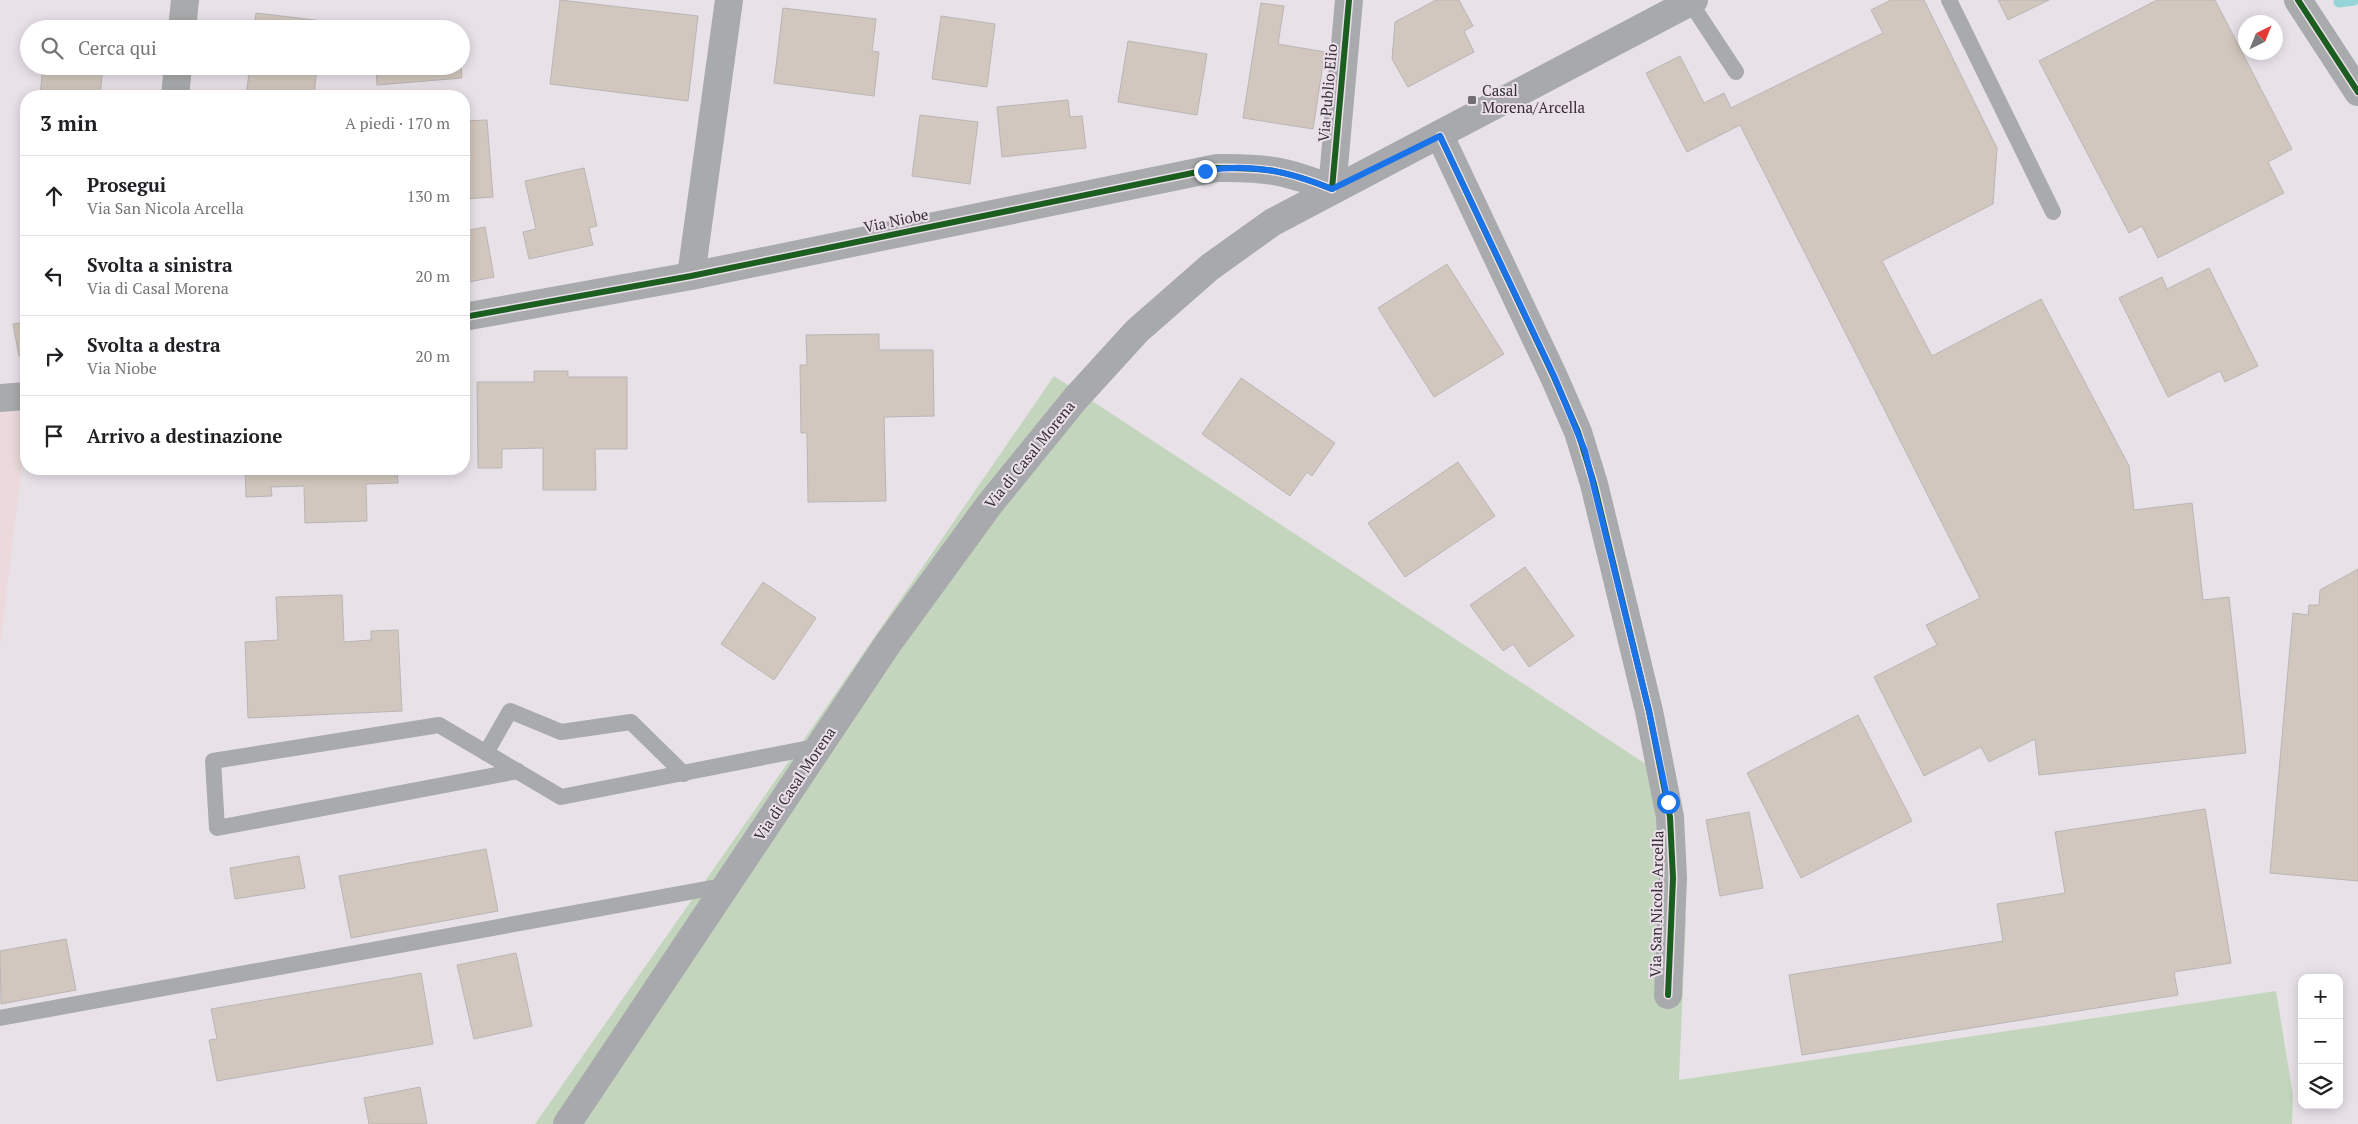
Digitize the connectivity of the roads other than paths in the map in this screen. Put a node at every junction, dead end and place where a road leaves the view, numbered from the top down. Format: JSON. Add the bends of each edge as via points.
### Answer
{"nodes":[{"id":1,"x":184,"y":0,"type":"edge"},
{"id":2,"x":729,"y":0,"type":"edge"},
{"id":3,"x":1349,"y":0,"type":"edge"},
{"id":4,"x":1949,"y":0,"type":"edge"},
{"id":5,"x":2298,"y":0,"type":"edge"},
{"id":6,"x":1692,"y":1,"type":"edge"},
{"id":7,"x":183,"y":20,"type":"edge"},
{"id":8,"x":1736,"y":72,"type":"dead end"},
{"id":9,"x":177,"y":75,"type":"edge"},
{"id":10,"x":176,"y":90,"type":"edge"},
{"id":11,"x":2358,"y":92,"type":"edge"},
{"id":12,"x":1440,"y":136,"type":"junction"},
{"id":13,"x":1332,"y":189,"type":"junction"},
{"id":14,"x":2053,"y":212,"type":"dead end"},
{"id":15,"x":691,"y":276,"type":"junction"},
{"id":16,"x":470,"y":316,"type":"edge"},
{"id":17,"x":20,"y":396,"type":"edge"},
{"id":18,"x":0,"y":398,"type":"edge"},
{"id":19,"x":820,"y":746,"type":"junction"},
{"id":20,"x":486,"y":753,"type":"junction"},
{"id":21,"x":518,"y":772,"type":"junction"},
{"id":22,"x":684,"y":774,"type":"junction"},
{"id":23,"x":728,"y":884,"type":"junction"},
{"id":24,"x":1668,"y":995,"type":"dead end"},
{"id":25,"x":0,"y":1018,"type":"edge"},
{"id":26,"x":567,"y":1124,"type":"edge"}],
"edges":[{"from":1,"to":7,"type":"street"},
{"from":2,"to":15,"type":"street"},
{"from":3,"to":13,"type":"street","name":"Via Publio Elio"},
{"from":4,"to":14,"type":"lane"},
{"from":5,"to":11,"type":"street"},
{"from":6,"to":8,"type":"lane"},
{"from":6,"to":12,"type":"main road","name":"Via di Casal Morena"},
{"from":9,"to":10,"type":"street"},
{"from":12,"to":13,"type":"main road","name":"Via di Casal Morena"},
{"from":12,"to":24,"type":"street","name":"Via San Nicola Arcella","via":[[1554,376],[1578,432],[1594,484],[1649,711],[1670,817],[1673,878]]},
{"from":13,"to":15,"type":"street","name":"Via Niobe","via":[[1271,169],[1218,168]]},
{"from":13,"to":19,"type":"main road","name":"Via di Casal Morena","via":[[1273,222],[1227,254],[1120,348],[989,505],[909,614]]},
{"from":15,"to":16,"type":"street","name":"Via Niobe"},
{"from":17,"to":18,"type":"street"},
{"from":19,"to":22,"type":"lane"},
{"from":19,"to":23,"type":"main road","name":"Via di Casal Morena"},
{"from":20,"to":21,"type":"lane"},
{"from":20,"to":21,"type":"lane","via":[[440,725],[213,761],[217,828]]},
{"from":20,"to":22,"type":"lane","via":[[510,711],[562,732],[631,722]]},
{"from":21,"to":22,"type":"lane","via":[[561,797]]},
{"from":23,"to":25,"type":"lane"},
{"from":23,"to":26,"type":"main road","name":"Via di Casal Morena"}]}
